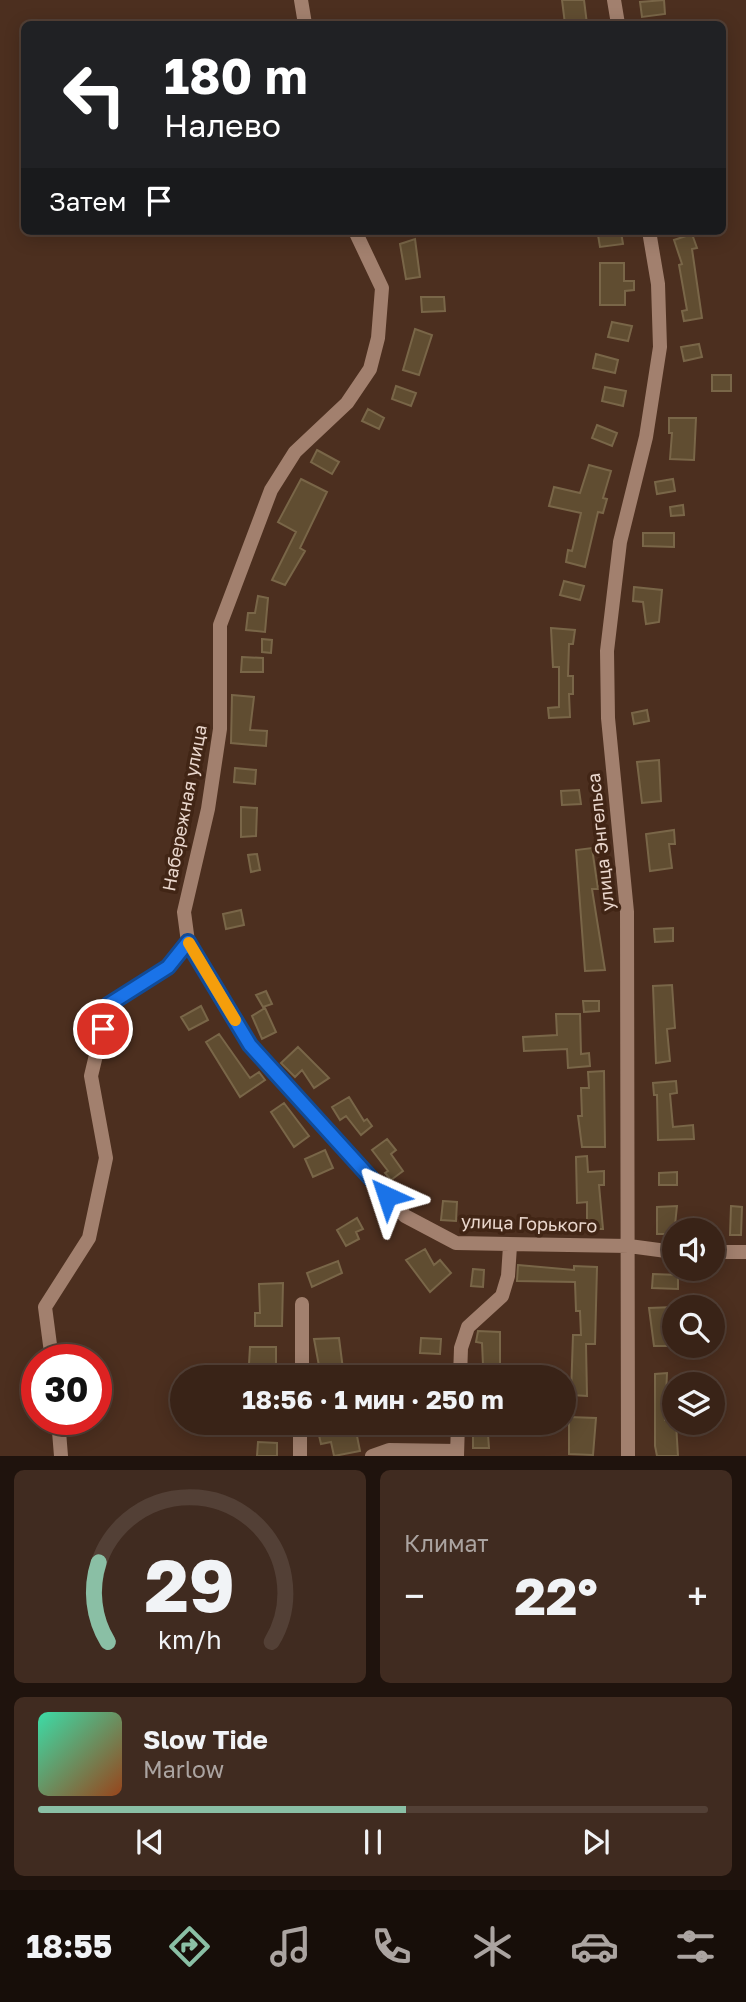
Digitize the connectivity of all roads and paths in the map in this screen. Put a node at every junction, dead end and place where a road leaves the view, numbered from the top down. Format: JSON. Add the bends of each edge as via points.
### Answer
{"nodes":[{"id":1,"x":300,"y":0,"type":"edge"},
{"id":2,"x":614,"y":0,"type":"edge"},
{"id":3,"x":304,"y":21,"type":"edge"},
{"id":4,"x":618,"y":21,"type":"edge"},
{"id":5,"x":357,"y":235,"type":"edge"},
{"id":6,"x":650,"y":235,"type":"edge"},
{"id":7,"x":188,"y":942,"type":"junction"},
{"id":8,"x":510,"y":1246,"type":"junction"},
{"id":9,"x":629,"y":1246,"type":"junction"},
{"id":10,"x":662,"y":1250,"type":"edge"},
{"id":11,"x":725,"y":1252,"type":"edge"},
{"id":12,"x":746,"y":1252,"type":"edge"},
{"id":13,"x":302,"y":1304,"type":"dead end"},
{"id":14,"x":50,"y":1344,"type":"edge"},
{"id":15,"x":302,"y":1365,"type":"edge"},
{"id":16,"x":460,"y":1365,"type":"edge"},
{"id":17,"x":59,"y":1435,"type":"edge"},
{"id":18,"x":300,"y":1435,"type":"edge"},
{"id":19,"x":458,"y":1435,"type":"edge"},
{"id":20,"x":457,"y":1453,"type":"edge"},
{"id":21,"x":61,"y":1456,"type":"edge"},
{"id":22,"x":300,"y":1456,"type":"edge"},
{"id":23,"x":372,"y":1456,"type":"edge"},
{"id":24,"x":628,"y":1456,"type":"edge"}],
"edges":[{"from":1,"to":3,"type":"street"},
{"from":2,"to":4,"type":"street"},
{"from":5,"to":7,"type":"street","name":"Набережная улица","via":[[382,288],[378,338],[370,369],[347,403],[295,452],[271,490],[220,625],[220,729],[208,809],[184,912]]},
{"from":6,"to":9,"type":"street","name":"улица Энгельса","via":[[658,284],[660,347],[646,437],[620,542],[607,651],[608,718],[627,912]]},
{"from":7,"to":8,"type":"street","name":"улица Горького","via":[[250,1045],[405,1216],[456,1243]]},
{"from":7,"to":14,"type":"street","via":[[168,967],[108,1005],[91,1076],[106,1158],[89,1238],[46,1307]]},
{"from":8,"to":9,"type":"street","name":"улица Горького"},
{"from":8,"to":16,"type":"street","via":[[502,1296],[468,1327]]},
{"from":9,"to":10,"type":"street","name":"улица Горького"},
{"from":9,"to":24,"type":"street","name":"улица Энгельса"},
{"from":11,"to":12,"type":"street"},
{"from":13,"to":15,"type":"street"},
{"from":17,"to":21,"type":"street"},
{"from":18,"to":22,"type":"street"},
{"from":19,"to":20,"type":"street"},
{"from":20,"to":23,"type":"street","via":[[389,1450]]}]}
